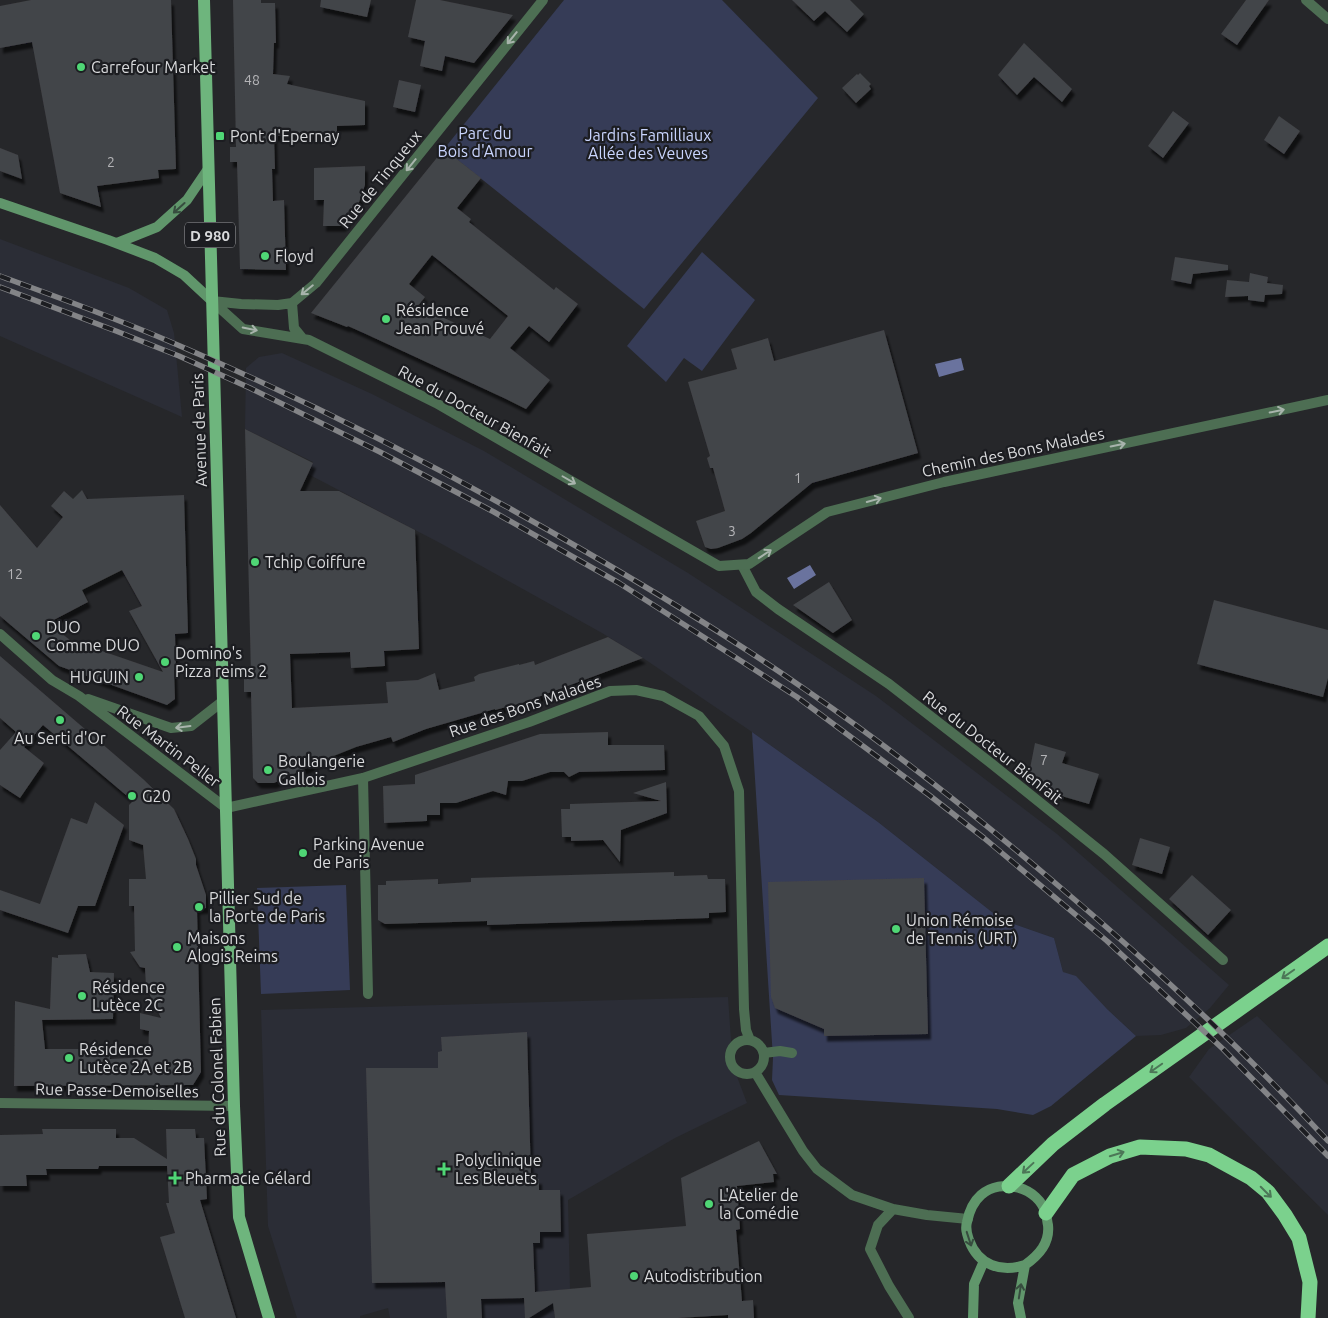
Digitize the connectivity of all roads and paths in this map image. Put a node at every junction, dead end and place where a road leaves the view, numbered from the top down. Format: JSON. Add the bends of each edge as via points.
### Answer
{"nodes":[{"id":1,"x":204,"y":0,"type":"edge"},
{"id":2,"x":543,"y":0,"type":"edge"},
{"id":3,"x":1306,"y":0,"type":"edge"},
{"id":4,"x":1328,"y":19,"type":"edge"},
{"id":5,"x":208,"y":169,"type":"junction"},
{"id":6,"x":0,"y":203,"type":"edge"},
{"id":7,"x":116,"y":243,"type":"junction"},
{"id":8,"x":212,"y":301,"type":"junction"},
{"id":9,"x":292,"y":303,"type":"junction"},
{"id":10,"x":303,"y":339,"type":"junction"},
{"id":11,"x":1328,"y":400,"type":"edge"},
{"id":12,"x":742,"y":565,"type":"junction"},
{"id":13,"x":719,"y":566,"type":"joint"},
{"id":14,"x":0,"y":634,"type":"edge"},
{"id":15,"x":79,"y":696,"type":"junction"},
{"id":16,"x":223,"y":701,"type":"junction"},
{"id":17,"x":363,"y":778,"type":"junction"},
{"id":18,"x":226,"y":808,"type":"junction"},
{"id":19,"x":228,"y":860,"type":"joint"},
{"id":20,"x":1328,"y":946,"type":"edge"},
{"id":21,"x":1222,"y":960,"type":"dead end"},
{"id":22,"x":368,"y":994,"type":"dead end"},
{"id":23,"x":748,"y":1035,"type":"junction"},
{"id":24,"x":764,"y":1053,"type":"junction"},
{"id":25,"x":792,"y":1053,"type":"dead end"},
{"id":26,"x":754,"y":1072,"type":"junction"},
{"id":27,"x":0,"y":1103,"type":"edge"},
{"id":28,"x":234,"y":1106,"type":"junction"},
{"id":29,"x":1009,"y":1186,"type":"junction"},
{"id":30,"x":893,"y":1209,"type":"junction"},
{"id":31,"x":1046,"y":1213,"type":"junction"},
{"id":32,"x":968,"y":1219,"type":"junction"},
{"id":33,"x":984,"y":1261,"type":"junction"},
{"id":34,"x":1024,"y":1265,"type":"junction"},
{"id":35,"x":269,"y":1318,"type":"edge"},
{"id":36,"x":909,"y":1318,"type":"edge"},
{"id":37,"x":972,"y":1318,"type":"edge"},
{"id":38,"x":1021,"y":1318,"type":"edge"},
{"id":39,"x":1308,"y":1318,"type":"edge"}],
"edges":[{"from":1,"to":5,"type":"main road","name":"Avenue de Paris","number":"D 980"},
{"from":2,"to":9,"type":"street","name":"Rue de Tinqueux","one_way":true,"via":[[316,283]]},
{"from":3,"to":4,"type":"street"},
{"from":5,"to":7,"type":"main road","one_way":true,"via":[[187,200],[157,227]]},
{"from":5,"to":8,"type":"main road","name":"Avenue de Paris","number":"D 980"},
{"from":6,"to":7,"type":"main road"},
{"from":7,"to":8,"type":"main road","via":[[155,258],[184,275]]},
{"from":8,"to":9,"type":"street"},
{"from":8,"to":10,"type":"street","name":"Rue du Docteur Bienfait","one_way":true,"via":[[244,329]]},
{"from":8,"to":16,"type":"main road","name":"Avenue de Paris"},
{"from":9,"to":10,"type":"street","via":[[294,328]]},
{"from":10,"to":13,"type":"street","name":"Rue du Docteur Bienfait","one_way":true,"via":[[436,404]]},
{"from":12,"to":11,"type":"street","name":"Chemin des Bons Malades","one_way":true,"via":[[749,564],[827,512],[944,482]]},
{"from":12,"to":13,"type":"street","name":"Chemin des Bons Malades"},
{"from":12,"to":21,"type":"street","name":"Rue du Docteur Bienfait","via":[[756,592],[888,684],[992,764],[1104,854]]},
{"from":14,"to":15,"type":"street","name":"Rue Martin Peller","via":[[52,680]]},
{"from":16,"to":15,"type":"street","one_way":true,"via":[[191,726],[171,728]]},
{"from":15,"to":18,"type":"street","name":"Rue Martin Peller"},
{"from":16,"to":18,"type":"main road","name":"Avenue de Paris"},
{"from":17,"to":18,"type":"street","name":"Rue des Bons Malades"},
{"from":17,"to":22,"type":"street"},
{"from":17,"to":23,"type":"street","name":"Rue des Bons Malades","via":[[610,691],[636,690],[664,696],[699,716],[724,746],[740,791],[744,1009]]},
{"from":18,"to":19,"type":"main road","name":"Avenue de Paris"},
{"from":19,"to":28,"type":"main road","name":"Rue du Colonel Fabien"},
{"from":20,"to":29,"type":"highway","one_way":true,"via":[[1082,1121]]},
{"from":23,"to":24,"type":"street"},
{"from":23,"to":26,"type":"street","via":[[734,1045],[729,1056],[732,1067],[741,1074]]},
{"from":24,"to":25,"type":"street"},
{"from":24,"to":26,"type":"street","via":[[762,1066]]},
{"from":26,"to":30,"type":"street","via":[[816,1169],[852,1195]]},
{"from":27,"to":28,"type":"street","name":"Rue Passe-Demoiselles"},
{"from":28,"to":35,"type":"main road","name":"Rue du Colonel Fabien","via":[[239,1217]]},
{"from":29,"to":31,"type":"main road","via":[[1032,1194]]},
{"from":29,"to":32,"type":"main road","via":[[992,1188],[981,1195]]},
{"from":30,"to":32,"type":"street"},
{"from":30,"to":36,"type":"street","via":[[878,1225],[870,1250]]},
{"from":31,"to":34,"type":"main road","via":[[1049,1231],[1044,1246],[1035,1258]]},
{"from":31,"to":39,"type":"highway","one_way":true,"via":[[1073,1175],[1110,1156],[1140,1147],[1186,1149],[1209,1155],[1251,1178],[1268,1192],[1299,1238],[1310,1282]]},
{"from":32,"to":33,"type":"main road","one_way":true,"via":[[966,1232],[973,1250]]},
{"from":33,"to":34,"type":"main road","via":[[1001,1268]]},
{"from":33,"to":37,"type":"main road","via":[[974,1284]]},
{"from":38,"to":34,"type":"main road","one_way":true,"via":[[1018,1303]]}]}
